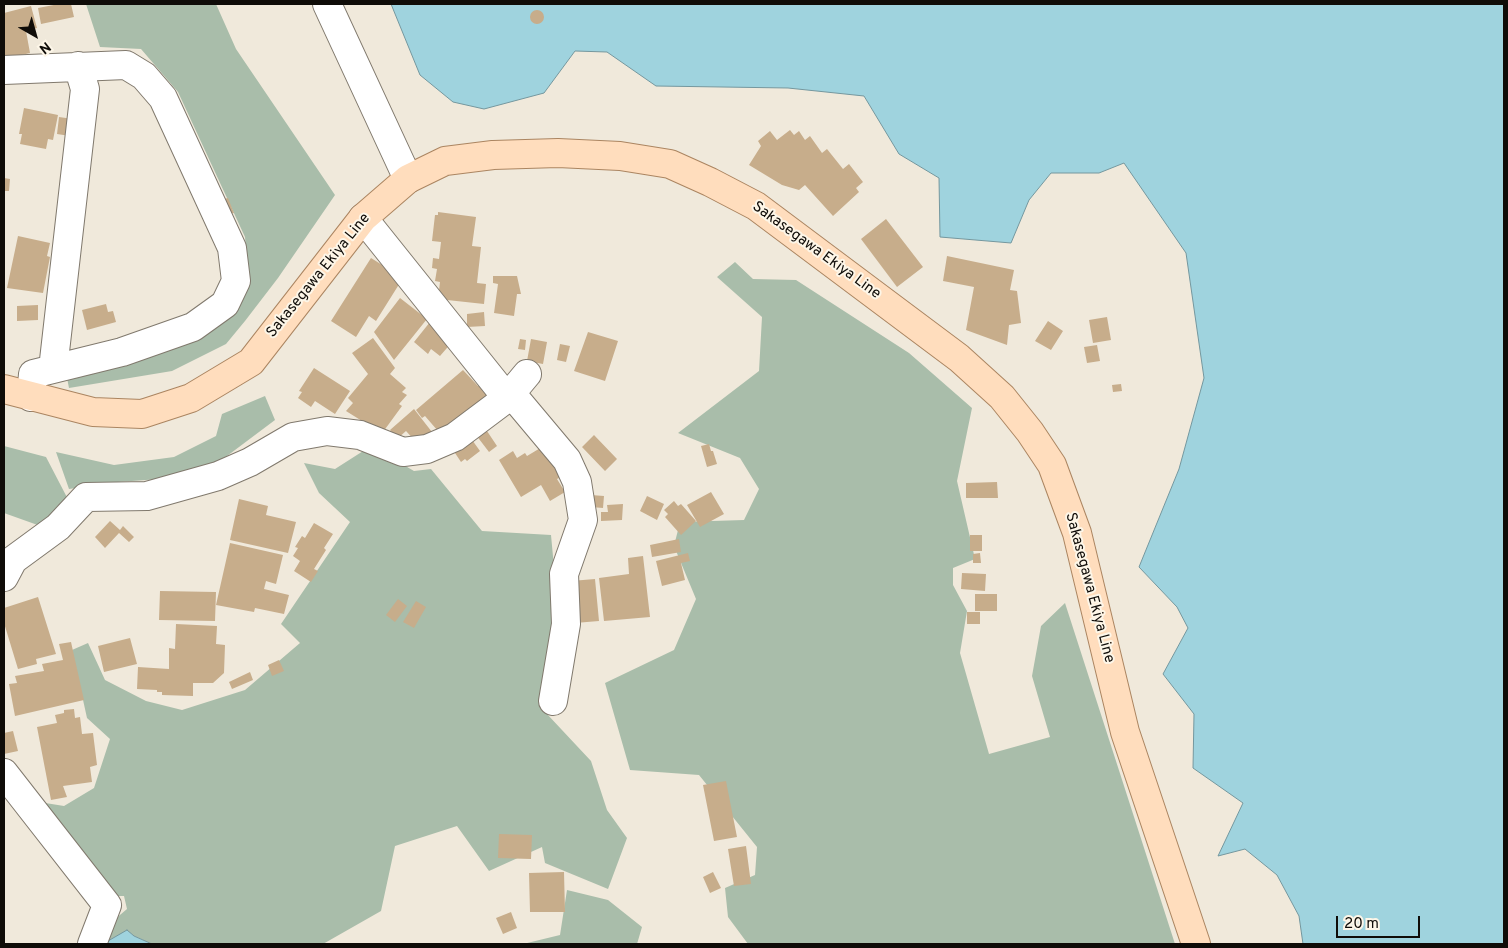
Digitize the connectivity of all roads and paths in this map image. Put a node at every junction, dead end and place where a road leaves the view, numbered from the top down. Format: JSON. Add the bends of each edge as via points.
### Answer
{"nodes":[{"id":1,"x":327,"y":4,"type":"edge"},
{"id":2,"x":78,"y":66,"type":"junction"},
{"id":3,"x":4,"y":70,"type":"edge"},
{"id":4,"x":408,"y":179,"type":"junction"},
{"id":5,"x":363,"y":218,"type":"junction"},
{"id":6,"x":54,"y":369,"type":"junction"},
{"id":7,"x":527,"y":374,"type":"dead end"},
{"id":8,"x":4,"y":389,"type":"edge"},
{"id":9,"x":31,"y":397,"type":"junction"},
{"id":10,"x":507,"y":398,"type":"junction"},
{"id":11,"x":4,"y":577,"type":"edge"},
{"id":12,"x":553,"y":701,"type":"dead end"},
{"id":13,"x":4,"y":773,"type":"edge"},
{"id":14,"x":92,"y":944,"type":"edge"},
{"id":15,"x":1196,"y":944,"type":"edge"}],
"edges":[{"from":1,"to":4,"type":"street"},
{"from":2,"to":3,"type":"street"},
{"from":2,"to":6,"type":"street","via":[[85,88]]},
{"from":2,"to":6,"type":"street","via":[[126,65],[144,76],[163,98],[232,248],[236,281],[225,304],[194,327],[122,352]]},
{"from":4,"to":5,"type":"main road","name":"Sakasegawa Ekiya Line"},
{"from":4,"to":15,"type":"main road","name":"Sakasegawa Ekiya Line","via":[[445,161],[493,155],[558,153],[620,156],[670,164],[756,206],[959,358],[1002,397],[1052,465],[1078,533],[1125,732]]},
{"from":5,"to":9,"type":"main road","name":"Sakasegawa Ekiya Line","via":[[251,362],[191,398],[142,414],[93,412]]},
{"from":5,"to":10,"type":"street"},
{"from":6,"to":9,"type":"street","via":[[33,374]]},
{"from":7,"to":10,"type":"street"},
{"from":8,"to":9,"type":"main road","name":"Sakasegawa Ekiya Line"},
{"from":10,"to":11,"type":"street","via":[[455,437],[427,449],[403,452],[360,435],[327,432],[294,436],[250,462],[218,476],[147,496],[86,497],[58,527],[13,560]]},
{"from":10,"to":12,"type":"street","via":[[515,398],[567,460],[577,482],[583,520],[564,574],[566,624]]},
{"from":13,"to":14,"type":"street","via":[[106,905]]}]}
